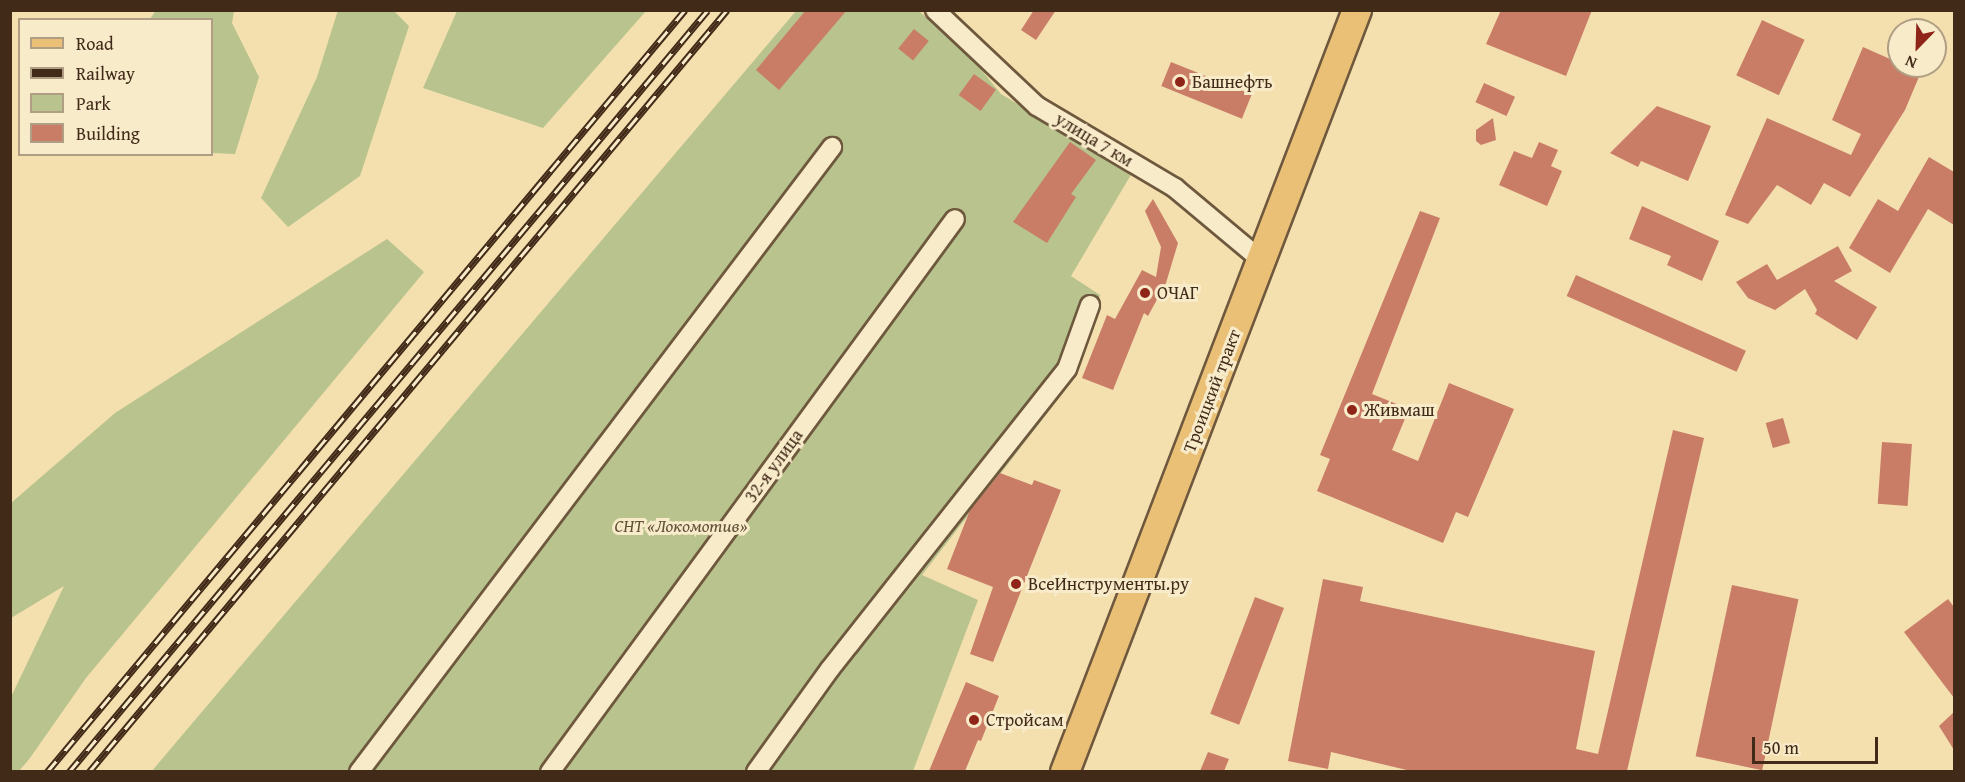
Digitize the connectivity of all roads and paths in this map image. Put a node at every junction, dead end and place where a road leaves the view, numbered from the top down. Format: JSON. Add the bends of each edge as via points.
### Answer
{"nodes":[{"id":1,"x":935,"y":10,"type":"edge"},
{"id":2,"x":1357,"y":10,"type":"edge"},
{"id":3,"x":832,"y":147,"type":"dead end"},
{"id":4,"x":955,"y":219,"type":"dead end"},
{"id":5,"x":1261,"y":260,"type":"junction"},
{"id":6,"x":1090,"y":305,"type":"dead end"},
{"id":7,"x":359,"y":771,"type":"edge"},
{"id":8,"x":550,"y":771,"type":"edge"},
{"id":9,"x":756,"y":771,"type":"edge"},
{"id":10,"x":1065,"y":771,"type":"edge"}],
"edges":[{"from":1,"to":5,"type":"street","name":"улица 7 км","via":[[1037,106],[1174,188]]},
{"from":2,"to":5,"type":"main road","name":"Троицкий тракт"},
{"from":3,"to":7,"type":"street"},
{"from":4,"to":8,"type":"street","name":"32-я улица"},
{"from":5,"to":10,"type":"main road","name":"Троицкий тракт"},
{"from":6,"to":9,"type":"street","via":[[1068,369],[830,669]]}]}
